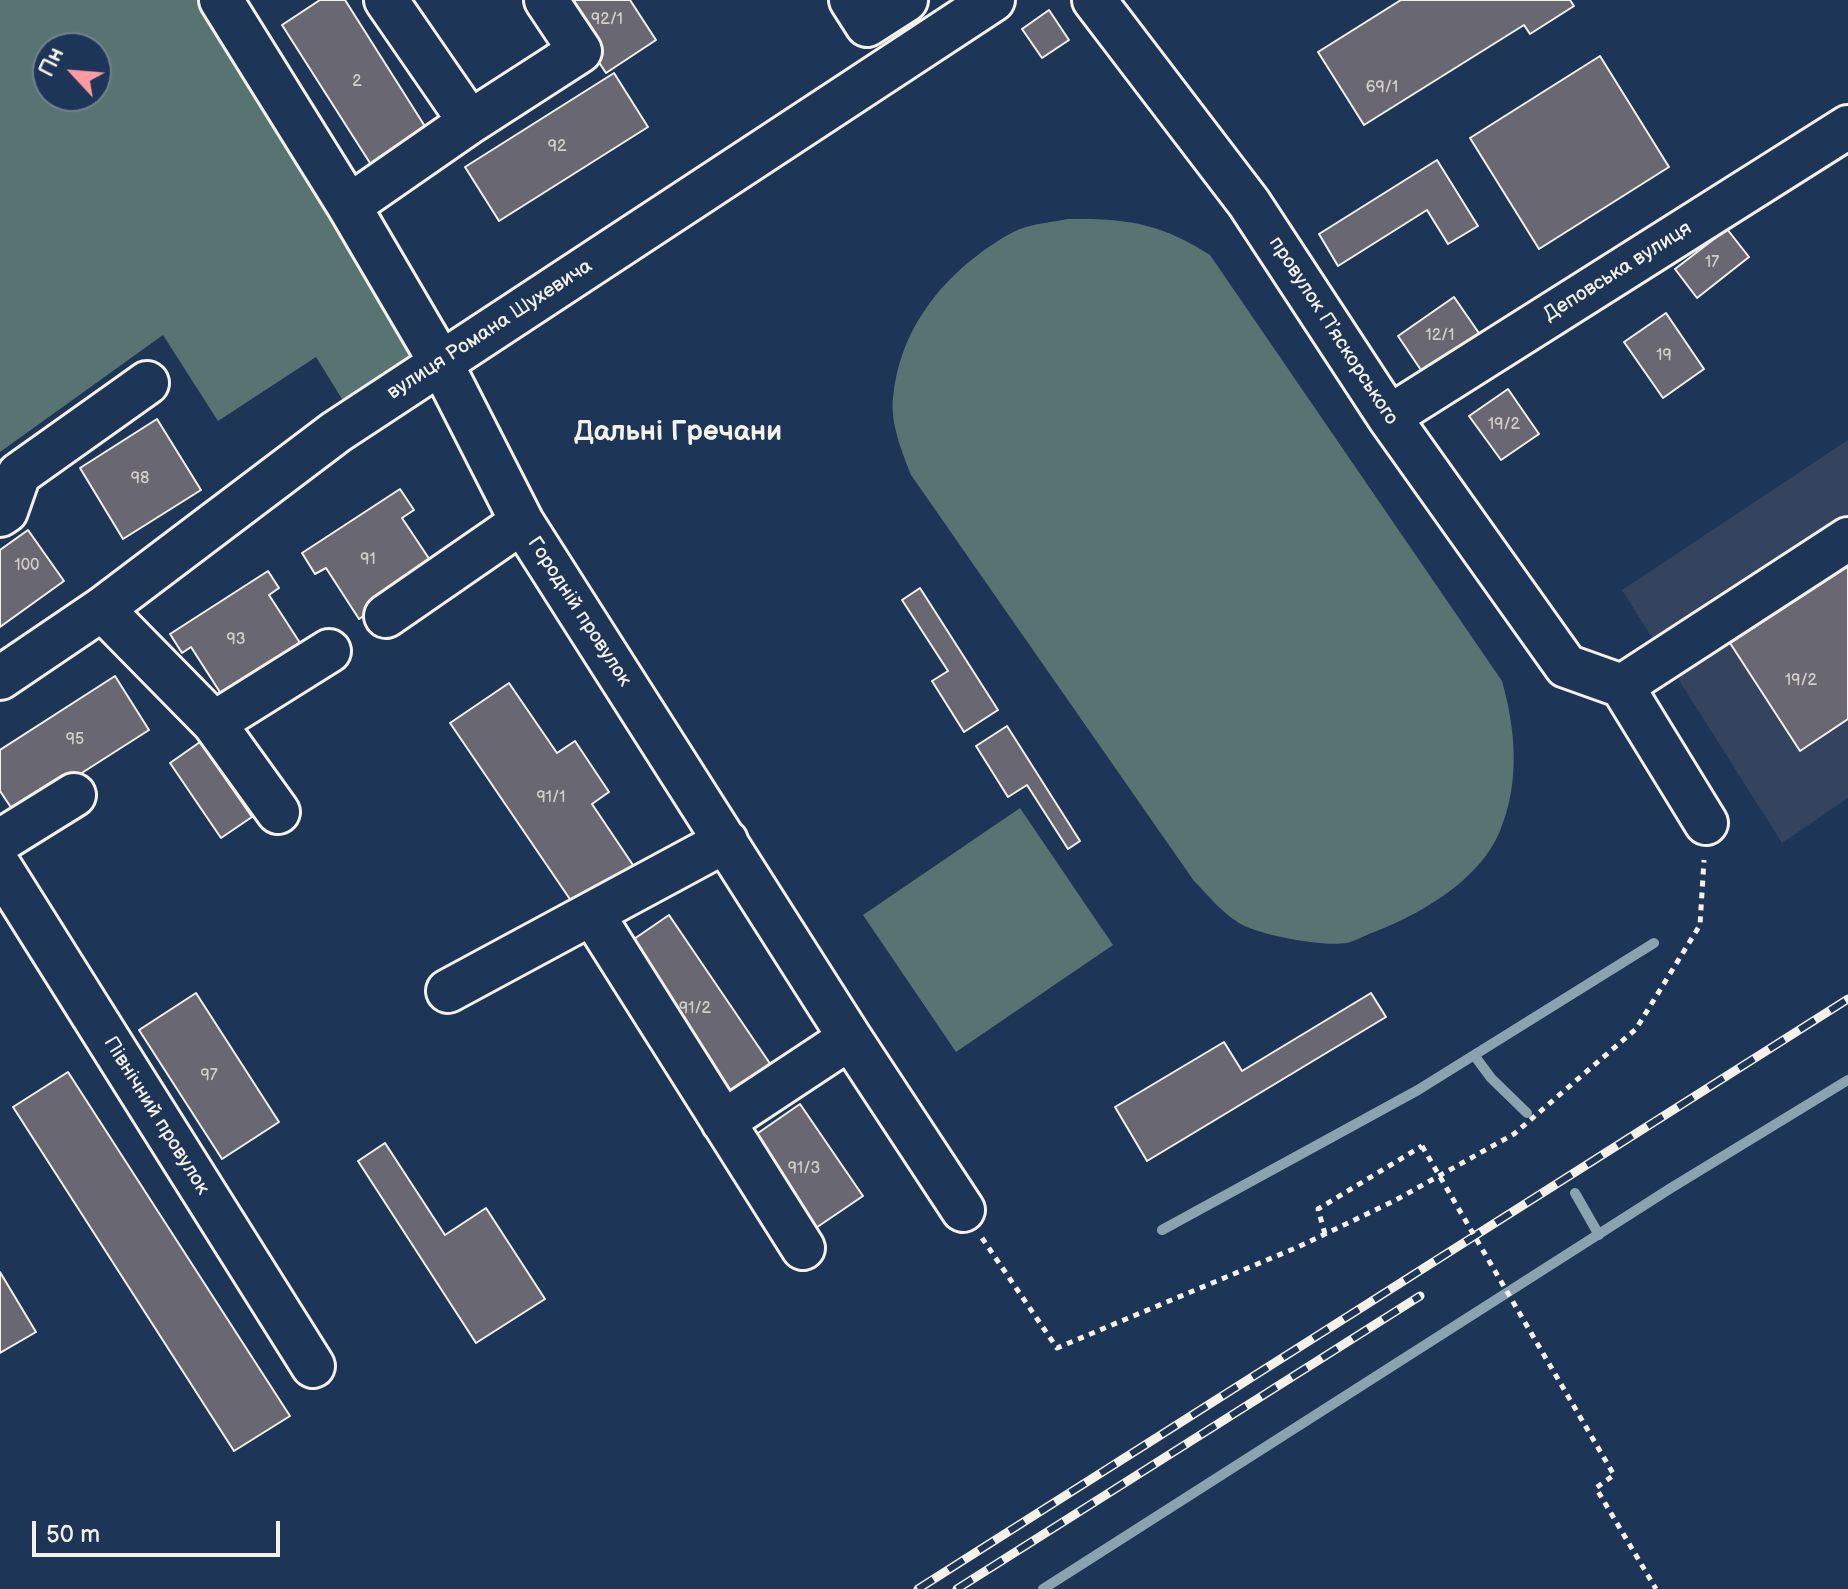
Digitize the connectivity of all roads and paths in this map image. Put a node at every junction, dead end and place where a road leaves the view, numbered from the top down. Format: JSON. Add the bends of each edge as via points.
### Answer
{"nodes":[{"id":1,"x":386,"y":0,"type":"edge"},
{"id":2,"x":546,"y":0,"type":"edge"},
{"id":3,"x":851,"y":0,"type":"edge"},
{"id":4,"x":906,"y":0,"type":"edge"},
{"id":5,"x":993,"y":0,"type":"edge"},
{"id":6,"x":1094,"y":0,"type":"edge"},
{"id":7,"x":229,"y":3,"type":"edge"},
{"id":8,"x":470,"y":122,"type":"junction"},
{"id":9,"x":1848,"y":127,"type":"edge"},
{"id":10,"x":349,"y":206,"type":"junction"},
{"id":11,"x":441,"y":363,"type":"junction"},
{"id":12,"x":147,"y":383,"type":"dead end"},
{"id":13,"x":1389,"y":417,"type":"junction"},
{"id":14,"x":0,"y":515,"type":"edge"},
{"id":15,"x":522,"y":522,"type":"junction"},
{"id":16,"x":1848,"y":539,"type":"edge"},
{"id":17,"x":102,"y":609,"type":"junction"},
{"id":18,"x":386,"y":616,"type":"dead end"},
{"id":19,"x":329,"y":651,"type":"dead end"},
{"id":20,"x":0,"y":678,"type":"edge"},
{"id":21,"x":1622,"y":686,"type":"junction"},
{"id":22,"x":214,"y":723,"type":"junction"},
{"id":23,"x":74,"y":795,"type":"dead end"},
{"id":24,"x":278,"y":812,"type":"dead end"},
{"id":25,"x":1706,"y":823,"type":"joint"},
{"id":26,"x":0,"y":841,"type":"edge"},
{"id":27,"x":726,"y":841,"type":"junction"},
{"id":28,"x":0,"y":867,"type":"edge"},
{"id":29,"x":593,"y":915,"type":"junction"},
{"id":30,"x":448,"y":991,"type":"dead end"},
{"id":31,"x":850,"y":1038,"type":"junction"},
{"id":32,"x":723,"y":1122,"type":"junction"},
{"id":33,"x":963,"y":1210,"type":"joint"},
{"id":34,"x":1325,"y":1234,"type":"junction"},
{"id":35,"x":803,"y":1248,"type":"dead end"},
{"id":36,"x":313,"y":1366,"type":"dead end"},
{"id":37,"x":1656,"y":1589,"type":"edge"}],
"edges":[{"from":1,"to":8,"type":"street"},
{"from":2,"to":8,"type":"street","via":[[580,51]]},
{"from":3,"to":4,"type":"street","via":[[867,25]]},
{"from":5,"to":11,"type":"street","name":"вулиця Романа Шухевича"},
{"from":6,"to":13,"type":"street","name":"провулок Пʼяскорського","via":[[1249,203]]},
{"from":7,"to":10,"type":"street","name":"Городній провулок"},
{"from":8,"to":10,"type":"street"},
{"from":9,"to":13,"type":"street","name":"Деповська вулиця"},
{"from":10,"to":11,"type":"street","name":"Городній провулок"},
{"from":11,"to":15,"type":"street","name":"Городній провулок"},
{"from":11,"to":17,"type":"street","name":"вулиця Романа Шухевича","via":[[336,432]]},
{"from":12,"to":14,"type":"street","via":[[19,474]]},
{"from":13,"to":21,"type":"street","name":"провулок Пʼяскорського","via":[[1566,666]]},
{"from":15,"to":18,"type":"street"},
{"from":15,"to":27,"type":"street","name":"Городній провулок"},
{"from":16,"to":21,"type":"street"},
{"from":17,"to":20,"type":"street","name":"вулиця Романа Шухевича"},
{"from":17,"to":22,"type":"street"},
{"from":19,"to":22,"type":"street"},
{"from":21,"to":25,"type":"street"},
{"from":22,"to":24,"type":"street"},
{"from":23,"to":26,"type":"street"},
{"from":25,"to":34,"type":"path","via":[[1700,925],[1636,1029],[1514,1134]]},
{"from":27,"to":29,"type":"street"},
{"from":27,"to":31,"type":"street","name":"Городній провулок"},
{"from":28,"to":36,"type":"street","name":"Північний провулок"},
{"from":29,"to":30,"type":"street"},
{"from":29,"to":32,"type":"street"},
{"from":31,"to":32,"type":"street"},
{"from":31,"to":33,"type":"street","name":"Городній провулок"},
{"from":32,"to":35,"type":"street"},
{"from":33,"to":34,"type":"path","via":[[1057,1348]]},
{"from":34,"to":37,"type":"path","bridge":true,"via":[[1318,1209],[1422,1146],[1614,1475],[1596,1488]]}]}
